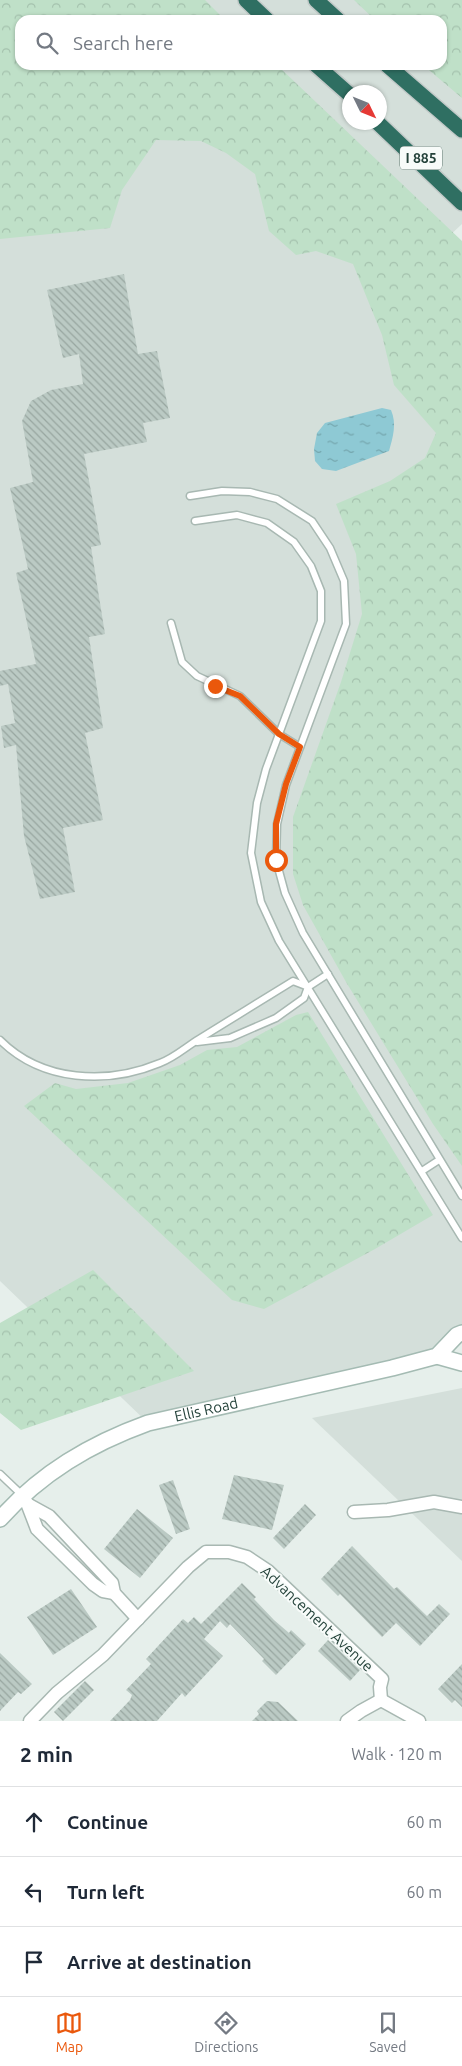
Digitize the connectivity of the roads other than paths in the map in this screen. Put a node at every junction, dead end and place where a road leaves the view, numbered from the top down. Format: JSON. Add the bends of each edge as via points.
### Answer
{"nodes":[{"id":1,"x":246,"y":0,"type":"edge"},
{"id":2,"x":316,"y":0,"type":"edge"},
{"id":3,"x":262,"y":15,"type":"edge"},
{"id":4,"x":332,"y":15,"type":"edge"},
{"id":5,"x":322,"y":70,"type":"edge"},
{"id":6,"x":393,"y":70,"type":"edge"},
{"id":7,"x":342,"y":88,"type":"edge"},
{"id":8,"x":386,"y":130,"type":"edge"},
{"id":9,"x":387,"y":130,"type":"edge"},
{"id":10,"x":462,"y":130,"type":"edge"},
{"id":11,"x":462,"y":193,"type":"edge"},
{"id":12,"x":462,"y":203,"type":"edge"},
{"id":13,"x":190,"y":496,"type":"dead end"},
{"id":14,"x":195,"y":521,"type":"dead end"},
{"id":15,"x":171,"y":624,"type":"dead end"},
{"id":16,"x":279,"y":734,"type":"junction"},
{"id":17,"x":300,"y":747,"type":"junction"},
{"id":18,"x":328,"y":974,"type":"junction"},
{"id":19,"x":308,"y":987,"type":"junction"},
{"id":20,"x":0,"y":1040,"type":"edge"},
{"id":21,"x":194,"y":1042,"type":"junction"},
{"id":22,"x":439,"y":1160,"type":"junction"},
{"id":23,"x":422,"y":1172,"type":"junction"},
{"id":24,"x":462,"y":1196,"type":"edge"},
{"id":25,"x":462,"y":1238,"type":"edge"},
{"id":26,"x":462,"y":1333,"type":"edge"},
{"id":27,"x":437,"y":1356,"type":"junction"},
{"id":28,"x":462,"y":1362,"type":"edge"},
{"id":29,"x":0,"y":1474,"type":"edge"},
{"id":30,"x":25,"y":1500,"type":"junction"},
{"id":31,"x":462,"y":1507,"type":"edge"},
{"id":32,"x":354,"y":1512,"type":"dead end"},
{"id":33,"x":0,"y":1519,"type":"edge"},
{"id":34,"x":96,"y":1566,"type":"junction"},
{"id":35,"x":86,"y":1577,"type":"junction"},
{"id":36,"x":114,"y":1593,"type":"junction"},
{"id":37,"x":138,"y":1619,"type":"junction"},
{"id":38,"x":381,"y":1700,"type":"junction"},
{"id":39,"x":30,"y":1721,"type":"edge"},
{"id":40,"x":347,"y":1721,"type":"edge"},
{"id":41,"x":419,"y":1721,"type":"edge"}],
"edges":[{"from":1,"to":3,"type":"highway"},
{"from":2,"to":4,"type":"highway"},
{"from":5,"to":7,"type":"highway"},
{"from":6,"to":10,"type":"highway"},
{"from":8,"to":12,"type":"highway"},
{"from":9,"to":11,"type":"highway","number":"I 885"},
{"from":13,"to":17,"type":"lane","via":[[222,490],[250,492],[277,499],[312,520],[330,548],[344,580],[346,624]]},
{"from":14,"to":16,"type":"lane","via":[[237,515],[267,523],[294,542],[318,582],[321,621]]},
{"from":15,"to":16,"type":"lane","via":[[182,662],[197,676],[240,696]]},
{"from":16,"to":17,"type":"lane"},
{"from":16,"to":19,"type":"lane","via":[[257,803],[251,853],[260,902],[279,941]]},
{"from":17,"to":18,"type":"lane","via":[[276,824],[276,860],[288,901]]},
{"from":18,"to":19,"type":"lane"},
{"from":18,"to":22,"type":"lane"},
{"from":19,"to":21,"type":"lane","via":[[293,981]]},
{"from":19,"to":21,"type":"lane","via":[[304,998],[276,1018],[230,1038]]},
{"from":19,"to":23,"type":"lane"},
{"from":20,"to":21,"type":"lane","via":[[11,1051],[40,1067],[98,1078],[132,1074],[155,1065]]},
{"from":22,"to":23,"type":"lane"},
{"from":22,"to":24,"type":"lane"},
{"from":23,"to":25,"type":"lane"},
{"from":26,"to":27,"type":"main road"},
{"from":27,"to":28,"type":"main road","name":"Ellis Road"},
{"from":27,"to":30,"type":"main road","name":"Ellis Road","via":[[148,1423],[89,1448],[42,1479]]},
{"from":29,"to":30,"type":"lane"},
{"from":30,"to":33,"type":"main road","name":"Ellis Road"},
{"from":30,"to":34,"type":"street","via":[[49,1516]]},
{"from":30,"to":35,"type":"street","via":[[36,1529]]},
{"from":31,"to":32,"type":"street","via":[[434,1502]]},
{"from":34,"to":35,"type":"street"},
{"from":34,"to":36,"type":"street","via":[[112,1583]]},
{"from":35,"to":36,"type":"street","via":[[103,1591]]},
{"from":36,"to":37,"type":"street"},
{"from":37,"to":38,"type":"street","name":"Advancement Avenue","via":[[206,1552],[229,1552],[247,1557],[268,1571],[382,1679]]},
{"from":37,"to":39,"type":"street","name":"Advancement Avenue"},
{"from":38,"to":40,"type":"street"},
{"from":38,"to":41,"type":"street"}]}
